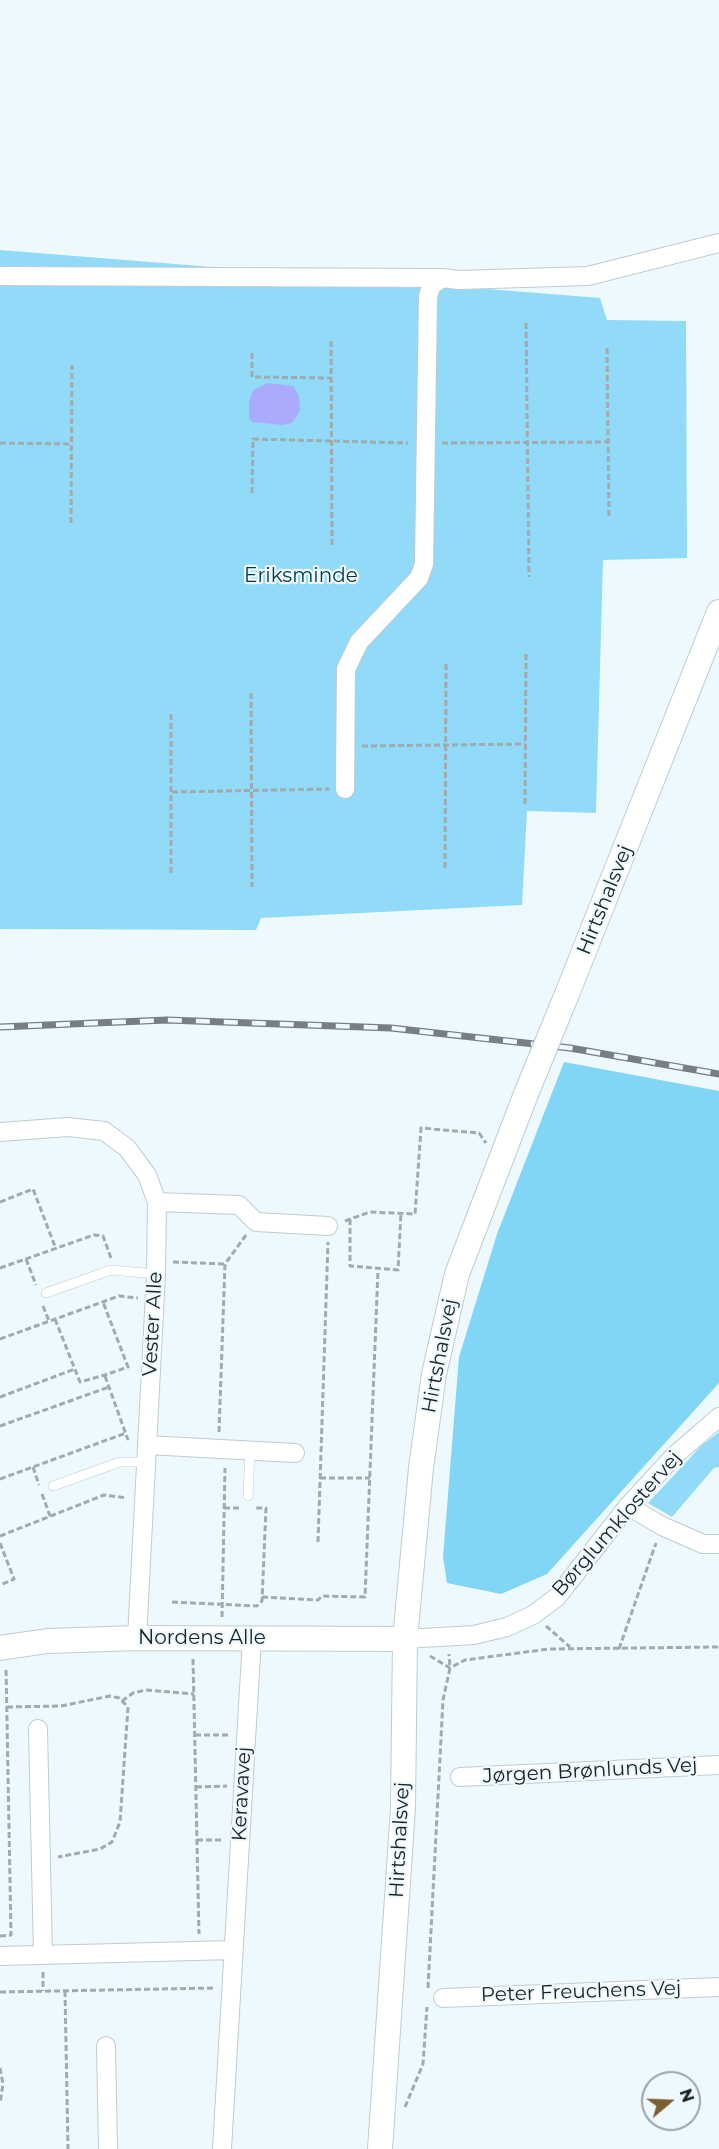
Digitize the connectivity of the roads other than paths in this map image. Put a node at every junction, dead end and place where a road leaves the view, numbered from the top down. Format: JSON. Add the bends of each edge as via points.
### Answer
{"nodes":[{"id":1,"x":719,"y":243,"type":"edge"},
{"id":2,"x":0,"y":276,"type":"edge"},
{"id":3,"x":442,"y":279,"type":"junction"},
{"id":4,"x":719,"y":612,"type":"edge"},
{"id":5,"x":345,"y":789,"type":"road end"},
{"id":6,"x":0,"y":1132,"type":"edge"},
{"id":7,"x":157,"y":1202,"type":"junction"},
{"id":8,"x":328,"y":1226,"type":"road end"},
{"id":9,"x":156,"y":1268,"type":"junction"},
{"id":10,"x":46,"y":1293,"type":"dead end"},
{"id":11,"x":719,"y":1417,"type":"edge"},
{"id":12,"x":250,"y":1451,"type":"junction"},
{"id":13,"x":295,"y":1453,"type":"dead end"},
{"id":14,"x":143,"y":1456,"type":"junction"},
{"id":15,"x":53,"y":1486,"type":"dead end"},
{"id":16,"x":248,"y":1496,"type":"dead end"},
{"id":17,"x":628,"y":1506,"type":"junction"},
{"id":18,"x":719,"y":1544,"type":"edge"},
{"id":19,"x":137,"y":1638,"type":"junction"},
{"id":20,"x":252,"y":1638,"type":"junction"},
{"id":21,"x":405,"y":1640,"type":"junction"},
{"id":22,"x":3,"y":1647,"type":"edge"},
{"id":23,"x":38,"y":1729,"type":"dead end"},
{"id":24,"x":719,"y":1765,"type":"edge"},
{"id":25,"x":460,"y":1777,"type":"dead end"},
{"id":26,"x":233,"y":1950,"type":"junction"},
{"id":27,"x":43,"y":1955,"type":"junction"},
{"id":28,"x":0,"y":1956,"type":"edge"},
{"id":29,"x":719,"y":1986,"type":"edge"},
{"id":30,"x":433,"y":1998,"type":"road end"},
{"id":31,"x":105,"y":2046,"type":"dead end"},
{"id":32,"x":108,"y":2149,"type":"edge"},
{"id":33,"x":222,"y":2149,"type":"edge"},
{"id":34,"x":380,"y":2149,"type":"edge"}],
"edges":[{"from":1,"to":3,"type":"street","via":[[588,276]]},
{"from":2,"to":3,"type":"street"},
{"from":3,"to":5,"type":"street","via":[[431,286],[428,297],[424,564],[419,578],[359,642],[350,657],[346,669]]},
{"from":4,"to":21,"type":"street","name":"Hirtshalsvej","bridge":true,"via":[[457,1274],[434,1374]]},
{"from":6,"to":7,"type":"street","name":"Vester Alle","via":[[68,1127],[104,1131],[127,1148],[147,1175]]},
{"from":7,"to":8,"type":"street","via":[[239,1205],[256,1222]]},
{"from":7,"to":9,"type":"street","name":"Vester Alle"},
{"from":9,"to":10,"type":"lane","via":[[115,1271]]},
{"from":9,"to":14,"type":"street","name":"Vester Alle"},
{"from":11,"to":17,"type":"street","name":"Børglumklostervej","via":[[675,1455]]},
{"from":12,"to":13,"type":"street"},
{"from":12,"to":14,"type":"street","via":[[219,1449]]},
{"from":12,"to":16,"type":"lane"},
{"from":14,"to":15,"type":"lane"},
{"from":14,"to":19,"type":"street","name":"Vester Alle"},
{"from":17,"to":18,"type":"street","via":[[704,1544]]},
{"from":17,"to":21,"type":"street","name":"Børglumklostervej","via":[[557,1597],[533,1615],[507,1627]]},
{"from":19,"to":20,"type":"street","name":"Nordens Alle"},
{"from":19,"to":22,"type":"street","name":"Nordens Alle"},
{"from":20,"to":21,"type":"street","name":"Nordens Alle"},
{"from":20,"to":26,"type":"street","name":"Keravavej"},
{"from":21,"to":34,"type":"street","name":"Hirtshalsvej","via":[[403,1808]]},
{"from":23,"to":27,"type":"street"},
{"from":24,"to":25,"type":"street","name":"Jørgen Brønlunds Vej"},
{"from":26,"to":27,"type":"street"},
{"from":26,"to":33,"type":"street","name":"Keravavej"},
{"from":27,"to":28,"type":"street"},
{"from":29,"to":30,"type":"street","name":"Peter Freuchens Vej"},
{"from":31,"to":32,"type":"street"}]}
